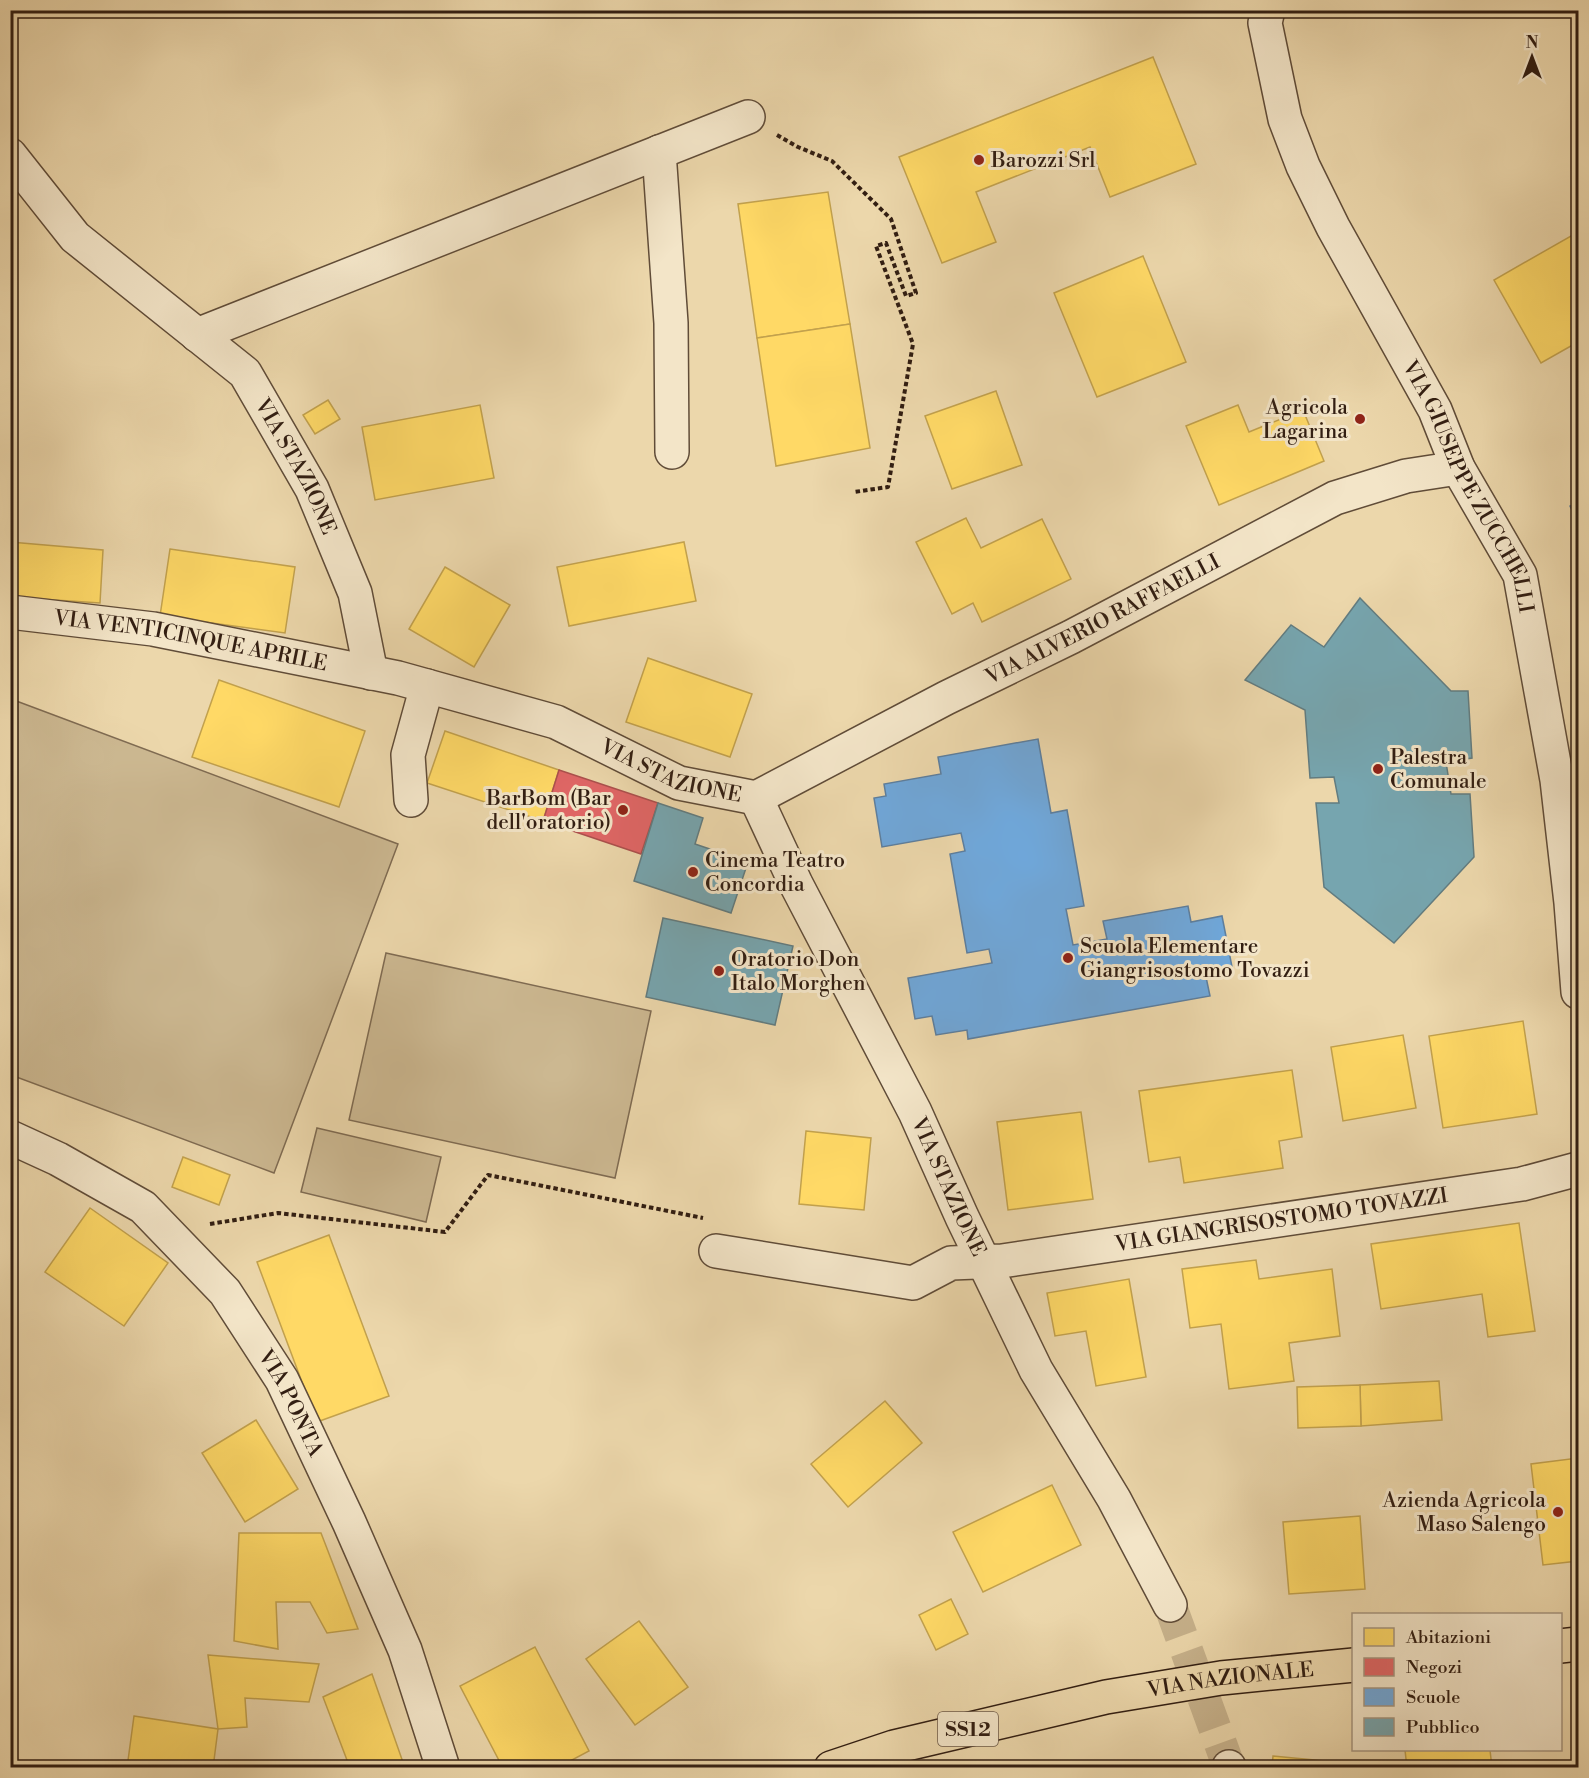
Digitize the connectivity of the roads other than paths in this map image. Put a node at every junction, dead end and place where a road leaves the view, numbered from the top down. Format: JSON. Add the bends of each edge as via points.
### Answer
{"nodes":[{"id":1,"x":1268,"y":10,"type":"edge"},
{"id":2,"x":748,"y":117,"type":"road end"},
{"id":3,"x":659,"y":152,"type":"junction"},
{"id":4,"x":10,"y":155,"type":"edge"},
{"id":5,"x":197,"y":334,"type":"junction"},
{"id":6,"x":672,"y":452,"type":"dead end"},
{"id":7,"x":1458,"y":468,"type":"junction"},
{"id":8,"x":10,"y":612,"type":"edge"},
{"id":9,"x":370,"y":673,"type":"junction"},
{"id":10,"x":427,"y":686,"type":"junction"},
{"id":11,"x":756,"y":798,"type":"junction"},
{"id":12,"x":411,"y":800,"type":"dead end"},
{"id":13,"x":1575,"y":903,"type":"edge"},
{"id":14,"x":1578,"y":992,"type":"edge"},
{"id":15,"x":10,"y":1137,"type":"edge"},
{"id":16,"x":1578,"y":1169,"type":"edge"},
{"id":17,"x":713,"y":1235,"type":"road end"},
{"id":18,"x":984,"y":1261,"type":"junction"},
{"id":19,"x":1170,"y":1605,"type":"tunnel mouth"},
{"id":20,"x":1578,"y":1644,"type":"edge"},
{"id":21,"x":1562,"y":1646,"type":"edge"},
{"id":22,"x":1352,"y":1665,"type":"edge"},
{"id":23,"x":443,"y":1767,"type":"edge"},
{"id":24,"x":831,"y":1767,"type":"edge"}],
"edges":[{"from":1,"to":7,"type":"street","name":"VIA GIUSEPPE ZUCCHELLI","via":[[1265,23],[1285,119],[1303,166],[1435,410]]},
{"from":2,"to":3,"type":"street"},
{"from":3,"to":5,"type":"street"},
{"from":3,"to":6,"type":"street","via":[[671,323]]},
{"from":4,"to":5,"type":"street","name":"VIA STAZIONE","via":[[75,237]]},
{"from":5,"to":9,"type":"street","name":"VIA STAZIONE","via":[[244,373],[312,489],[356,593]]},
{"from":7,"to":11,"type":"street","name":"VIA ALVERIO RAFFAELLI","via":[[1406,476],[1335,498]]},
{"from":7,"to":13,"type":"street","name":"VIA GIUSEPPE ZUCCHELLI","via":[[1520,576]]},
{"from":8,"to":9,"type":"street","name":"VIA VENTICINQUE APRILE","via":[[153,629]]},
{"from":9,"to":10,"type":"street","name":"VIA STAZIONE"},
{"from":10,"to":11,"type":"street","name":"VIA STAZIONE","via":[[555,722],[679,783]]},
{"from":10,"to":12,"type":"street","via":[[408,755]]},
{"from":11,"to":18,"type":"street","name":"VIA STAZIONE","via":[[796,884],[915,1112]]},
{"from":13,"to":14,"type":"street","name":"VIA GIUSEPPE ZUCCHELLI"},
{"from":15,"to":23,"type":"street","name":"VIA PONTA","via":[[58,1159],[142,1207],[225,1292],[282,1380],[349,1522],[405,1650]]},
{"from":16,"to":18,"type":"street","name":"VIA GIANGRISOSTOMO TOVAZZI","via":[[1522,1184]]},
{"from":17,"to":18,"type":"street","name":"VIA GIANGRISOSTOMO TOVAZZI","via":[[913,1283],[951,1263]]},
{"from":18,"to":19,"type":"street","name":"VIA STAZIONE","via":[[1036,1370],[1114,1499]]},
{"from":20,"to":21,"type":"main road"},
{"from":22,"to":24,"type":"main road","name":"VIA NAZIONALE","number":"SS12","via":[[1221,1677],[1106,1697],[894,1747]]}]}
